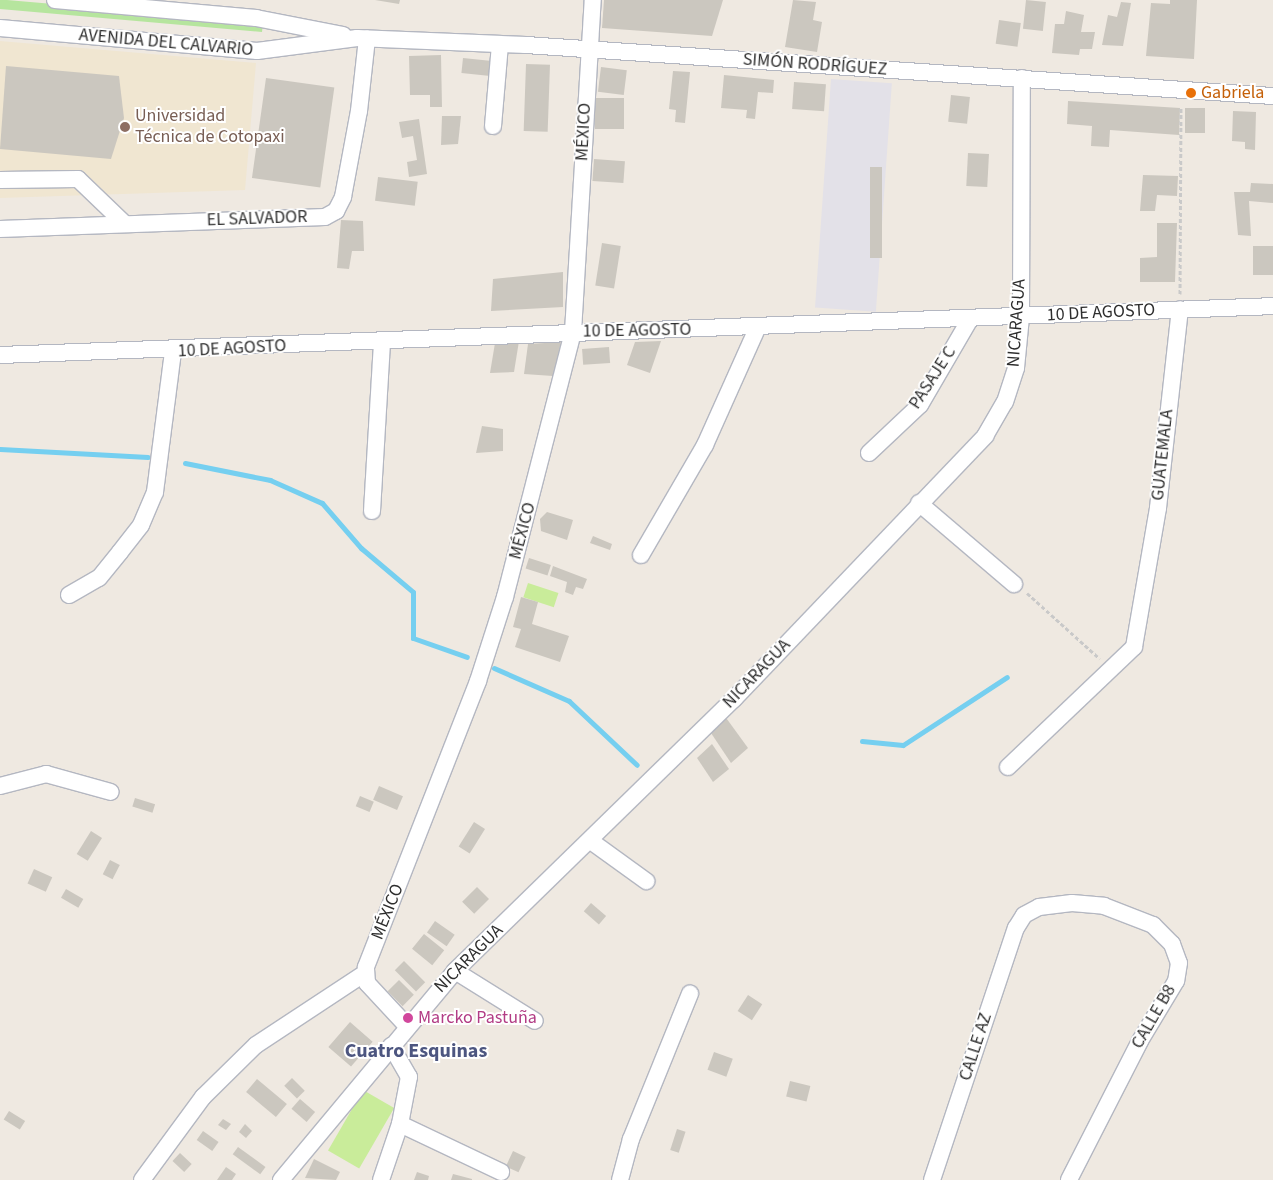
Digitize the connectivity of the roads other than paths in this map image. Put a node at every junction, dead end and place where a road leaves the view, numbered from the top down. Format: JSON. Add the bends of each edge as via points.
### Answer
{"nodes":[{"id":1,"x":55,"y":0,"type":"edge"},
{"id":2,"x":593,"y":0,"type":"edge"},
{"id":3,"x":0,"y":28,"type":"edge"},
{"id":4,"x":362,"y":38,"type":"junction"},
{"id":5,"x":500,"y":44,"type":"junction"},
{"id":6,"x":589,"y":50,"type":"junction"},
{"id":7,"x":1022,"y":78,"type":"junction"},
{"id":8,"x":1273,"y":96,"type":"edge"},
{"id":9,"x":493,"y":126,"type":"dead end"},
{"id":10,"x":0,"y":180,"type":"edge"},
{"id":11,"x":125,"y":224,"type":"junction"},
{"id":12,"x":0,"y":228,"type":"edge"},
{"id":13,"x":1273,"y":306,"type":"edge"},
{"id":14,"x":1180,"y":309,"type":"junction"},
{"id":15,"x":1021,"y":317,"type":"junction"},
{"id":16,"x":970,"y":319,"type":"junction"},
{"id":17,"x":757,"y":329,"type":"junction"},
{"id":18,"x":573,"y":332,"type":"junction"},
{"id":19,"x":382,"y":342,"type":"junction"},
{"id":20,"x":173,"y":352,"type":"junction"},
{"id":21,"x":0,"y":355,"type":"edge"},
{"id":22,"x":869,"y":453,"type":"dead end"},
{"id":23,"x":919,"y":502,"type":"junction"},
{"id":24,"x":372,"y":511,"type":"dead end"},
{"id":25,"x":641,"y":555,"type":"dead end"},
{"id":26,"x":1014,"y":584,"type":"dead end"},
{"id":27,"x":69,"y":595,"type":"dead end"},
{"id":28,"x":1008,"y":766,"type":"dead end"},
{"id":29,"x":0,"y":786,"type":"edge"},
{"id":30,"x":111,"y":792,"type":"dead end"},
{"id":31,"x":592,"y":842,"type":"junction"},
{"id":32,"x":646,"y":881,"type":"dead end"},
{"id":33,"x":1024,"y":914,"type":"joint"},
{"id":34,"x":455,"y":971,"type":"junction"},
{"id":35,"x":365,"y":973,"type":"junction"},
{"id":36,"x":690,"y":994,"type":"dead end"},
{"id":37,"x":535,"y":1021,"type":"dead end"},
{"id":38,"x":406,"y":1024,"type":"junction"},
{"id":39,"x":391,"y":1046,"type":"junction"},
{"id":40,"x":400,"y":1124,"type":"junction"},
{"id":41,"x":501,"y":1172,"type":"dead end"},
{"id":42,"x":142,"y":1180,"type":"edge"},
{"id":43,"x":281,"y":1180,"type":"edge"},
{"id":44,"x":381,"y":1180,"type":"edge"},
{"id":45,"x":620,"y":1180,"type":"edge"},
{"id":46,"x":932,"y":1180,"type":"edge"},
{"id":47,"x":1069,"y":1180,"type":"edge"}],
"edges":[{"from":1,"to":4,"type":"street","name":"AVENIDA DEL CALVARIO","via":[[256,18]]},
{"from":2,"to":6,"type":"street","name":"MÉXICO"},
{"from":3,"to":4,"type":"street","name":"AVENIDA DEL CALVARIO","via":[[257,51]]},
{"from":4,"to":5,"type":"street","name":"SIMÓN RODRÍGUEZ"},
{"from":4,"to":11,"type":"street","name":"EL SALVADOR","via":[[359,111],[343,197],[336,211],[325,217]]},
{"from":5,"to":6,"type":"street","name":"SIMÓN RODRÍGUEZ"},
{"from":5,"to":9,"type":"street"},
{"from":6,"to":7,"type":"street","name":"SIMÓN RODRÍGUEZ"},
{"from":6,"to":18,"type":"street","name":"MÉXICO"},
{"from":7,"to":8,"type":"street","name":"SIMÓN RODRÍGUEZ"},
{"from":7,"to":15,"type":"street","name":"NICARAGUA"},
{"from":10,"to":11,"type":"street","via":[[78,179]]},
{"from":11,"to":12,"type":"street","name":"EL SALVADOR"},
{"from":13,"to":14,"type":"street","name":"10 DE AGOSTO"},
{"from":14,"to":15,"type":"street","name":"10 DE AGOSTO"},
{"from":14,"to":28,"type":"street","name":"GUATEMALA","via":[[1158,508],[1136,639],[1112,668]]},
{"from":15,"to":16,"type":"street","name":"10 DE AGOSTO"},
{"from":15,"to":23,"type":"street","name":"NICARAGUA","via":[[1016,368],[1005,402],[985,436]]},
{"from":16,"to":17,"type":"street","name":"10 DE AGOSTO"},
{"from":16,"to":22,"type":"street","name":"PASAJE C","via":[[920,404]]},
{"from":17,"to":18,"type":"street","name":"10 DE AGOSTO"},
{"from":17,"to":25,"type":"street","via":[[705,445]]},
{"from":18,"to":19,"type":"street","name":"10 DE AGOSTO"},
{"from":18,"to":35,"type":"street","name":"MÉXICO","via":[[505,597],[481,672]]},
{"from":19,"to":20,"type":"street","name":"10 DE AGOSTO"},
{"from":19,"to":24,"type":"street"},
{"from":20,"to":21,"type":"street","name":"10 DE AGOSTO"},
{"from":20,"to":27,"type":"street","via":[[155,492],[141,525],[98,578]]},
{"from":23,"to":26,"type":"street"},
{"from":23,"to":31,"type":"street","name":"NICARAGUA"},
{"from":29,"to":30,"type":"street","via":[[46,774]]},
{"from":31,"to":32,"type":"street"},
{"from":31,"to":34,"type":"street","name":"NICARAGUA"},
{"from":33,"to":46,"type":"street","name":"CALLE AZ"},
{"from":33,"to":47,"type":"street","name":"CALLE B8","via":[[1038,907],[1072,903],[1112,908],[1153,925],[1172,944],[1180,963],[1176,981],[1140,1041]]},
{"from":34,"to":37,"type":"street"},
{"from":34,"to":38,"type":"street","name":"NICARAGUA"},
{"from":35,"to":38,"type":"street","via":[[367,983]]},
{"from":35,"to":42,"type":"street","via":[[256,1045],[203,1097]]},
{"from":36,"to":45,"type":"street","via":[[631,1139]]},
{"from":38,"to":39,"type":"street","name":"NICARAGUA"},
{"from":39,"to":40,"type":"street","via":[[409,1077]]},
{"from":39,"to":43,"type":"street","name":"NICARAGUA"},
{"from":40,"to":41,"type":"street"},
{"from":40,"to":44,"type":"street"}]}
